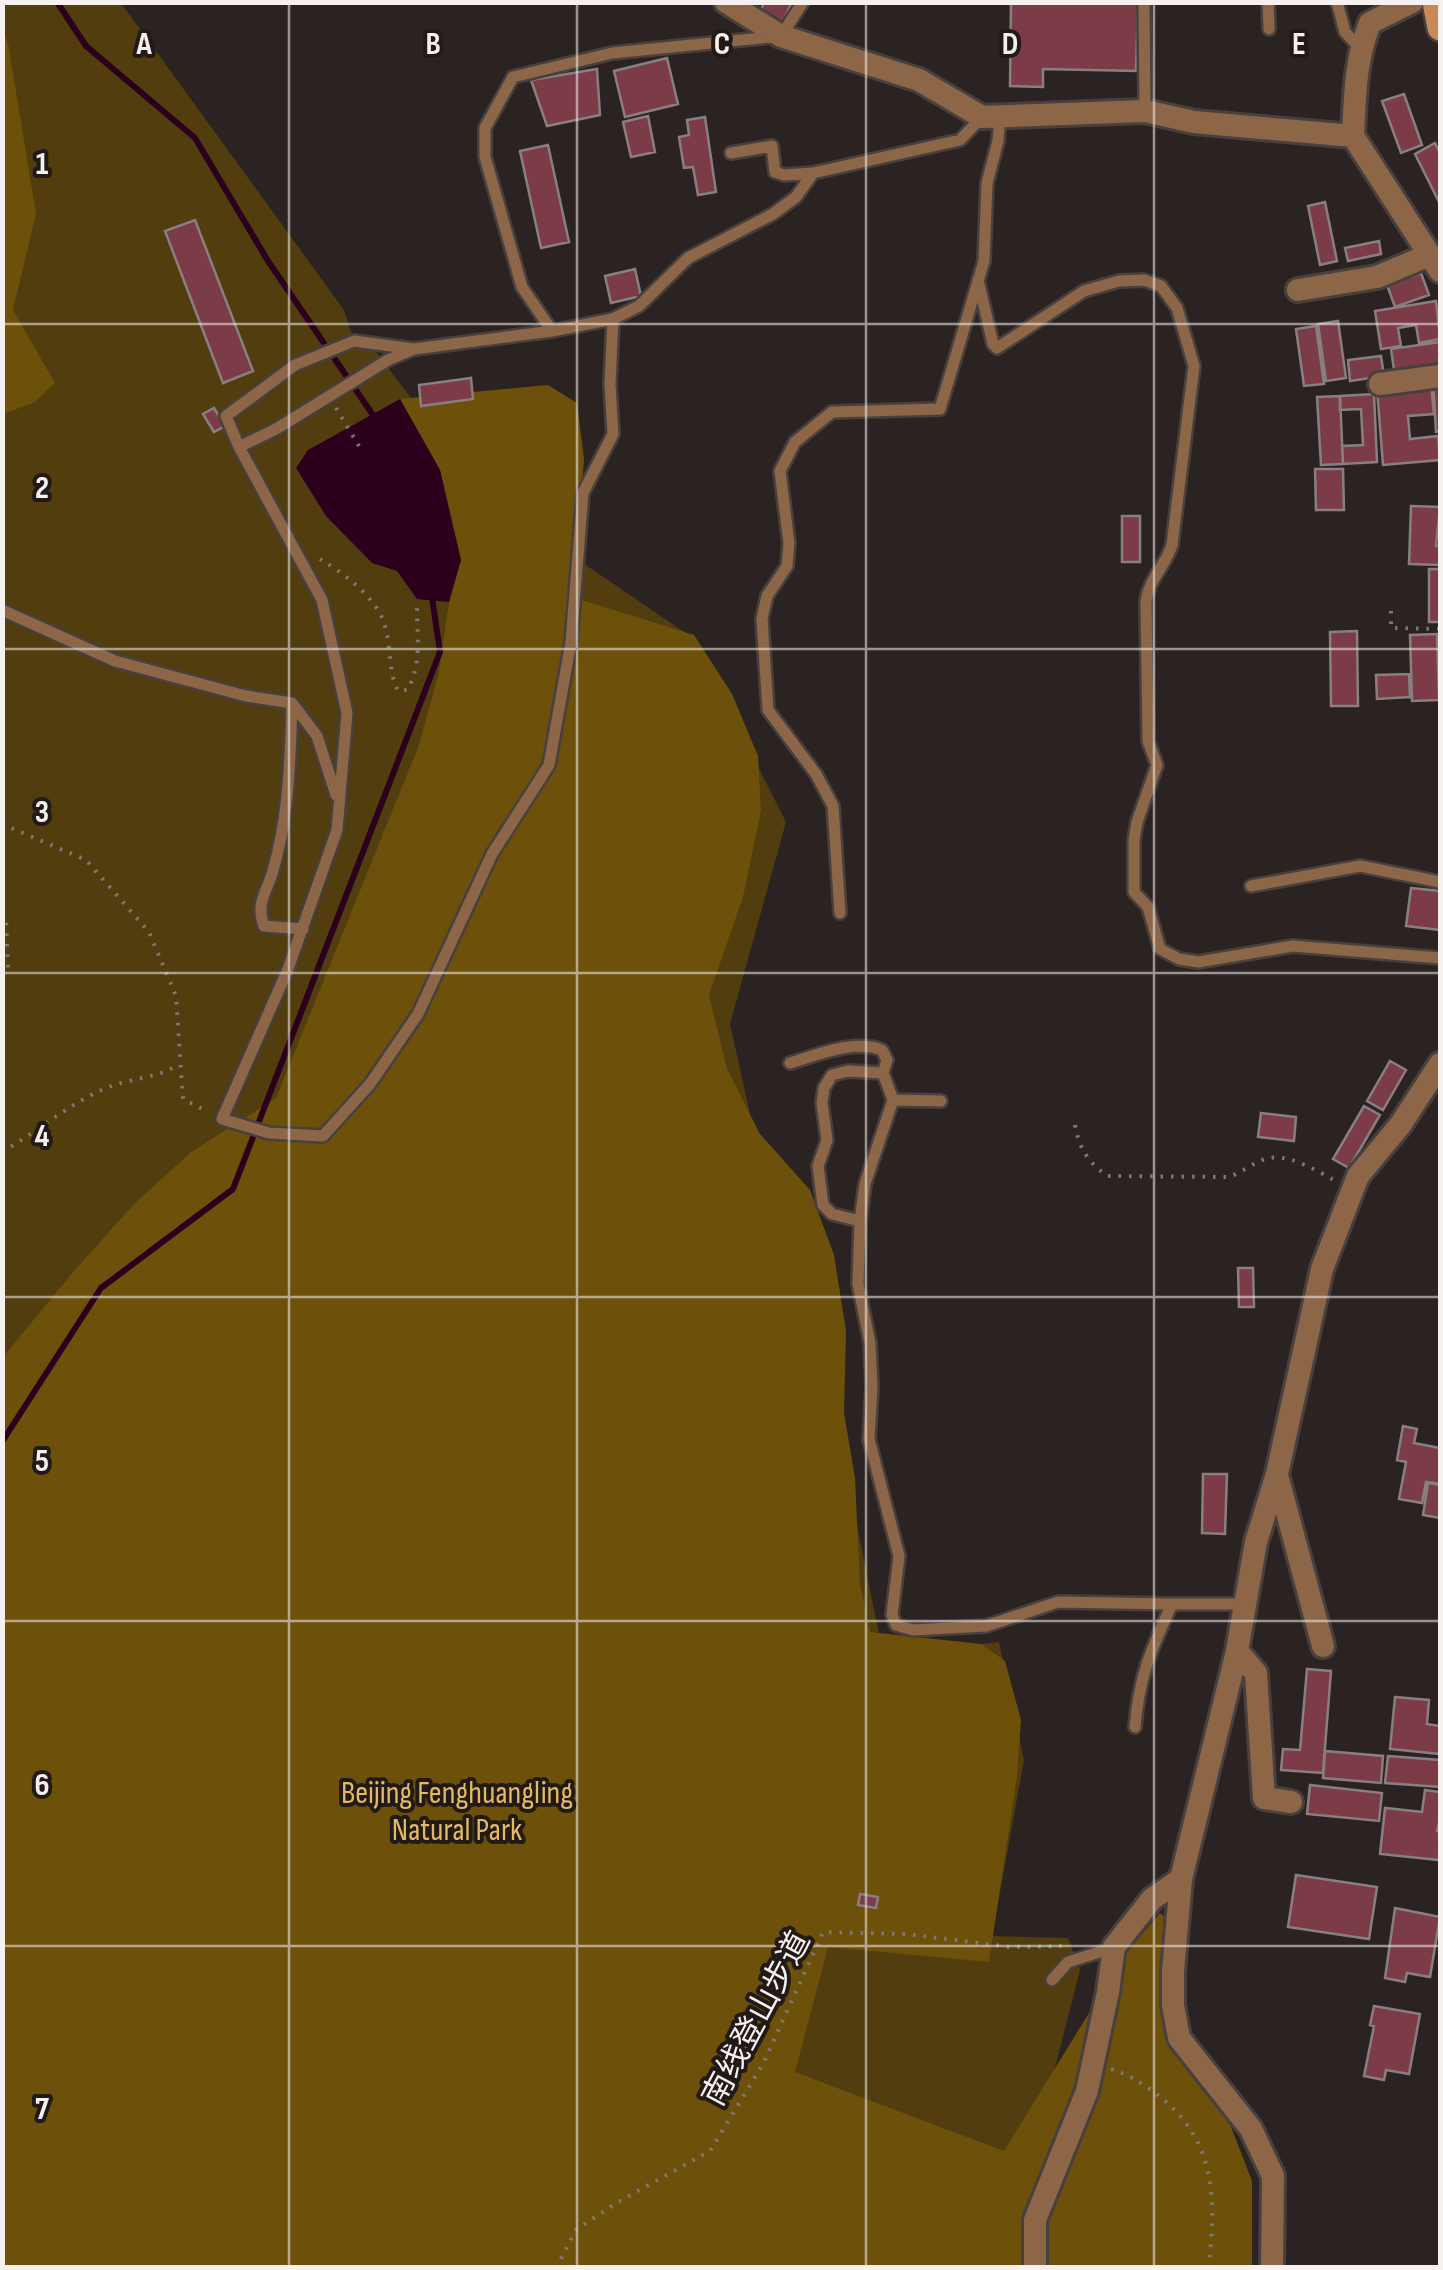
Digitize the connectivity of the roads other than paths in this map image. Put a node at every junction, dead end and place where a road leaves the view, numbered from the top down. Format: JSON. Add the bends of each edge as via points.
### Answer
{"nodes":[{"id":1,"x":726,"y":2,"type":"edge"},
{"id":2,"x":803,"y":2,"type":"edge"},
{"id":3,"x":1144,"y":2,"type":"edge"},
{"id":4,"x":1268,"y":2,"type":"edge"},
{"id":5,"x":1336,"y":2,"type":"edge"},
{"id":6,"x":1412,"y":2,"type":"edge"},
{"id":7,"x":1435,"y":2,"type":"edge"},
{"id":8,"x":1440,"y":28,"type":"edge"},
{"id":9,"x":1268,"y":29,"type":"dead end"},
{"id":10,"x":781,"y":36,"type":"junction"},
{"id":11,"x":1360,"y":48,"type":"junction"},
{"id":12,"x":1145,"y":111,"type":"junction"},
{"id":13,"x":991,"y":117,"type":"junction"},
{"id":14,"x":1353,"y":136,"type":"junction"},
{"id":15,"x":731,"y":152,"type":"dead end"},
{"id":16,"x":813,"y":172,"type":"junction"},
{"id":17,"x":1435,"y":263,"type":"edge"},
{"id":18,"x":978,"y":280,"type":"junction"},
{"id":19,"x":1298,"y":290,"type":"dead end"},
{"id":20,"x":613,"y":319,"type":"junction"},
{"id":21,"x":552,"y":331,"type":"junction"},
{"id":22,"x":414,"y":349,"type":"junction"},
{"id":23,"x":1440,"y":376,"type":"edge"},
{"id":24,"x":1380,"y":384,"type":"dead end"},
{"id":25,"x":239,"y":447,"type":"junction"},
{"id":26,"x":2,"y":610,"type":"edge"},
{"id":27,"x":292,"y":703,"type":"junction"},
{"id":28,"x":339,"y":809,"type":"junction"},
{"id":29,"x":1440,"y":882,"type":"edge"},
{"id":30,"x":1252,"y":886,"type":"dead end"},
{"id":31,"x":840,"y":913,"type":"dead end"},
{"id":32,"x":302,"y":929,"type":"junction"},
{"id":33,"x":1440,"y":958,"type":"edge"},
{"id":34,"x":790,"y":1064,"type":"dead end"},
{"id":35,"x":1440,"y":1064,"type":"edge"},
{"id":36,"x":883,"y":1072,"type":"junction"},
{"id":37,"x":893,"y":1100,"type":"junction"},
{"id":38,"x":941,"y":1100,"type":"dead end"},
{"id":39,"x":860,"y":1221,"type":"junction"},
{"id":40,"x":1277,"y":1474,"type":"junction"},
{"id":41,"x":1172,"y":1604,"type":"junction"},
{"id":42,"x":1248,"y":1604,"type":"junction"},
{"id":43,"x":1323,"y":1646,"type":"dead end"},
{"id":44,"x":1237,"y":1651,"type":"junction"},
{"id":45,"x":1135,"y":1727,"type":"dead end"},
{"id":46,"x":1290,"y":1802,"type":"dead end"},
{"id":47,"x":1181,"y":1879,"type":"junction"},
{"id":48,"x":1114,"y":1947,"type":"junction"},
{"id":49,"x":1052,"y":1980,"type":"dead end"},
{"id":50,"x":1035,"y":2268,"type":"edge"},
{"id":51,"x":1272,"y":2268,"type":"edge"}],
"edges":[{"from":1,"to":10,"type":"street"},
{"from":2,"to":10,"type":"lane"},
{"from":3,"to":12,"type":"lane"},
{"from":4,"to":9,"type":"lane"},
{"from":5,"to":11,"type":"lane","via":[[1345,32]]},
{"from":6,"to":11,"type":"street","via":[[1370,23]]},
{"from":7,"to":8,"type":"street"},
{"from":10,"to":13,"type":"street","via":[[919,80]]},
{"from":10,"to":21,"type":"lane","via":[[612,54],[513,77],[485,128],[485,157],[522,287]]},
{"from":11,"to":14,"type":"street"},
{"from":12,"to":13,"type":"street"},
{"from":12,"to":14,"type":"street","via":[[1194,122]]},
{"from":13,"to":16,"type":"lane","via":[[960,140]]},
{"from":13,"to":18,"type":"lane","via":[[998,141]]},
{"from":14,"to":17,"type":"street"},
{"from":15,"to":16,"type":"lane","via":[[772,146],[775,172]]},
{"from":16,"to":20,"type":"lane","via":[[774,214],[688,258],[638,306]]},
{"from":17,"to":19,"type":"street"},
{"from":18,"to":31,"type":"lane","via":[[940,409],[832,412],[794,442],[780,471],[789,543],[787,566],[767,596],[762,619],[768,710],[832,806]]},
{"from":18,"to":33,"type":"lane","via":[[998,348],[1084,291],[1119,281],[1161,286],[1178,308],[1194,366],[1172,546],[1146,602],[1148,742],[1157,765],[1137,822],[1134,892],[1148,908],[1160,949],[1198,962],[1293,946]]},
{"from":20,"to":21,"type":"lane"},
{"from":20,"to":32,"type":"lane","via":[[613,434],[583,493],[571,642],[549,765],[492,854],[418,1014],[370,1084],[322,1136],[269,1134],[222,1119]]},
{"from":21,"to":22,"type":"lane"},
{"from":22,"to":25,"type":"lane"},
{"from":22,"to":25,"type":"lane","via":[[354,341],[295,366],[226,416]]},
{"from":23,"to":24,"type":"street"},
{"from":25,"to":28,"type":"lane","via":[[322,600],[347,713]]},
{"from":26,"to":27,"type":"lane","via":[[115,661]]},
{"from":27,"to":28,"type":"lane","via":[[317,736]]},
{"from":27,"to":32,"type":"lane","via":[[290,796],[258,911],[264,926]]},
{"from":28,"to":32,"type":"lane"},
{"from":29,"to":30,"type":"lane","via":[[1360,866]]},
{"from":34,"to":36,"type":"lane","via":[[873,1047],[886,1060]]},
{"from":35,"to":40,"type":"street","via":[[1358,1176],[1322,1269]]},
{"from":36,"to":37,"type":"lane"},
{"from":36,"to":39,"type":"lane","via":[[832,1075],[824,1088],[822,1205]]},
{"from":37,"to":38,"type":"lane"},
{"from":37,"to":39,"type":"lane"},
{"from":39,"to":41,"type":"lane","via":[[858,1284],[872,1387],[868,1424],[899,1556],[896,1624],[913,1630],[986,1626],[1058,1602]]},
{"from":40,"to":42,"type":"street","via":[[1256,1542]]},
{"from":40,"to":43,"type":"street"},
{"from":41,"to":42,"type":"lane"},
{"from":41,"to":45,"type":"lane","via":[[1145,1662]]},
{"from":42,"to":44,"type":"street"},
{"from":44,"to":46,"type":"street","via":[[1256,1673],[1264,1798]]},
{"from":44,"to":47,"type":"street"},
{"from":47,"to":48,"type":"street","via":[[1152,1899]]},
{"from":47,"to":51,"type":"street","via":[[1173,1972],[1179,2038],[1251,2130],[1273,2176]]},
{"from":48,"to":49,"type":"lane","via":[[1068,1962]]},
{"from":48,"to":50,"type":"street","via":[[1087,2091],[1035,2220]]}]}
